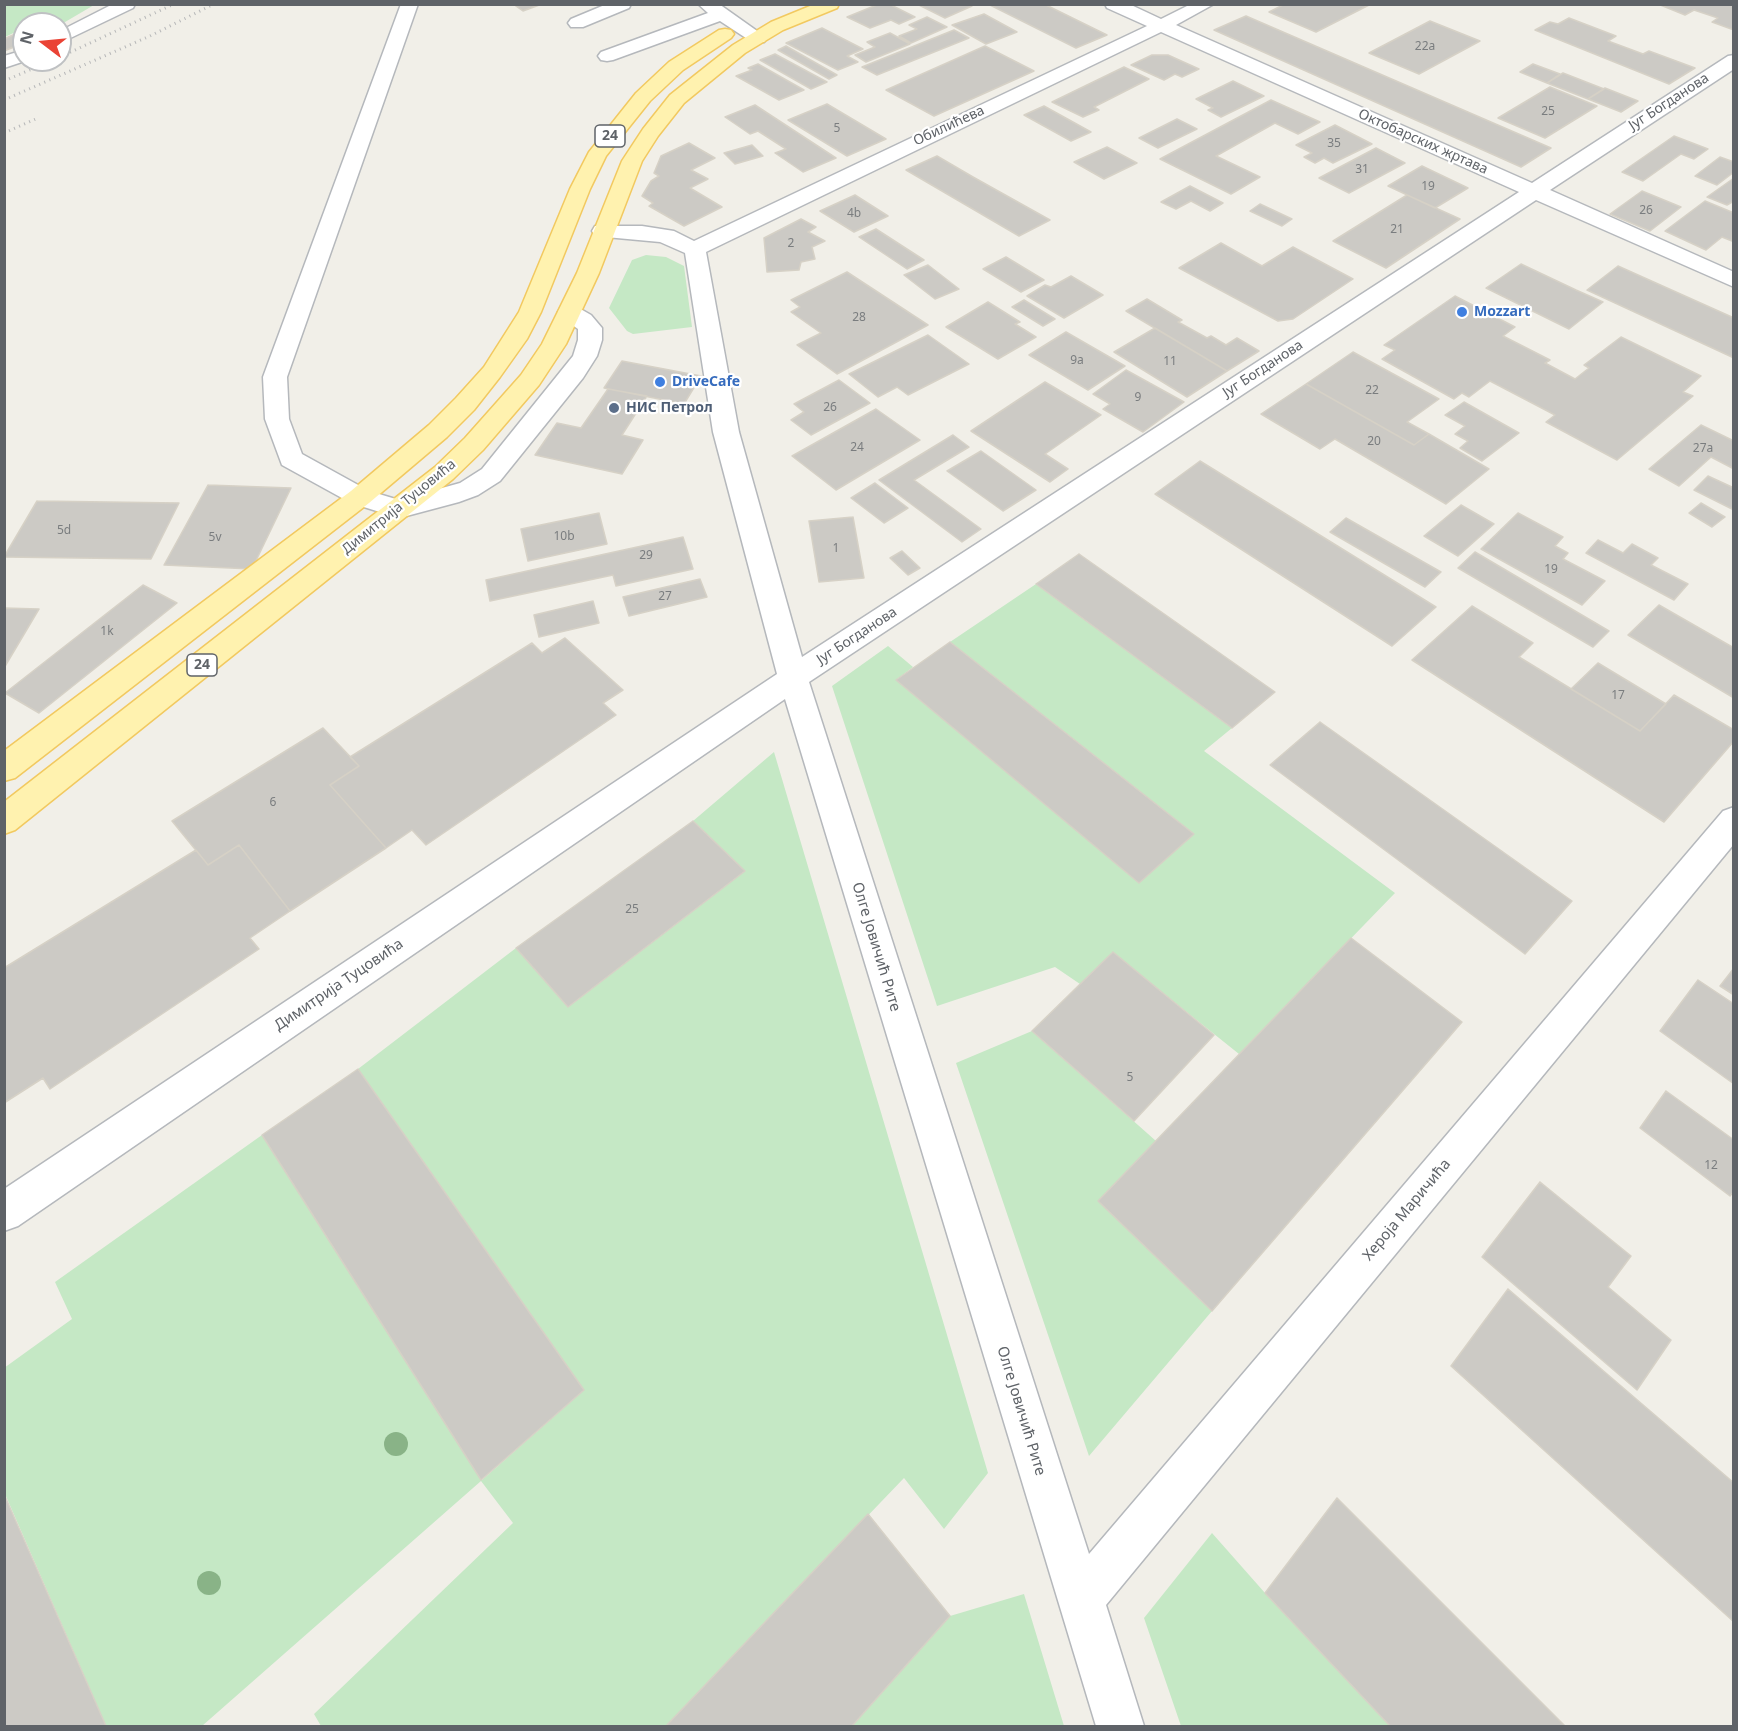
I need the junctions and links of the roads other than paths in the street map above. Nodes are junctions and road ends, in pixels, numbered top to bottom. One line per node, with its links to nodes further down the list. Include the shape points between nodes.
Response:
1 (127, 4): 13 (street)
2 (410, 4): 22 (street, via 274,377 277,419 291,459)
3 (623, 4): 10 (street)
4 (706, 4): 9 (street)
5 (789, 4): 11 (main road, 24)
6 (831, 4): 14 (main road, Димитрија Туцовића / 24)
7 (1113, 4): 12 (street, Октобарских жртава)
8 (1206, 4): 12 (street, Обилићева)
9 (722, 14): 11 (street); 15 (street)
10 (577, 23)
11 (741, 26): 14 (street); 22 (main road, 24, via 676,66 616,127 580,189 530,312 515,339 492,372 438,431)
12 (1160, 26): 17 (street, Октобарских жртава); 19 (street, Обилићева)
13 (72, 32)
14 (758, 38): 18 (main road, Димитрија Туцовића / 24, via 704,75 670,107 632,161)
15 (607, 56)
16 (1734, 60): 17 (street, Југ Богданова)
17 (1534, 191): 20 (street, Октобарских жртава); 24 (street, Југ Богданова)
18 (603, 231): 19 (street, via 652,233); 21 (main road, Димитрија Туцовића / 24)
19 (694, 249): 24 (street, Олге Јовичић Рите, via 726,432)
20 (1734, 280)
21 (569, 312): 23 (main road, Димитрија Туцовића / 24, via 530,380 489,428 444,473); 23 (street, via 590,328 585,356 490,475 469,489)
22 (360, 497): 23 (street); 25 (main road, 24)
23 (399, 509): 27 (main road, Димитрија Туцовића / 24)
24 (793, 678): 28 (street, Димитрија Туцовића); 29 (street, Олге Јовичић Рите)
25 (4, 769)
26 (1734, 820): 29 (street, Хероја Маричића)
27 (4, 821)
28 (4, 1212)
29 (1080, 1600): 30 (street, Олге Јовичић Рите)
30 (1120, 1726)

